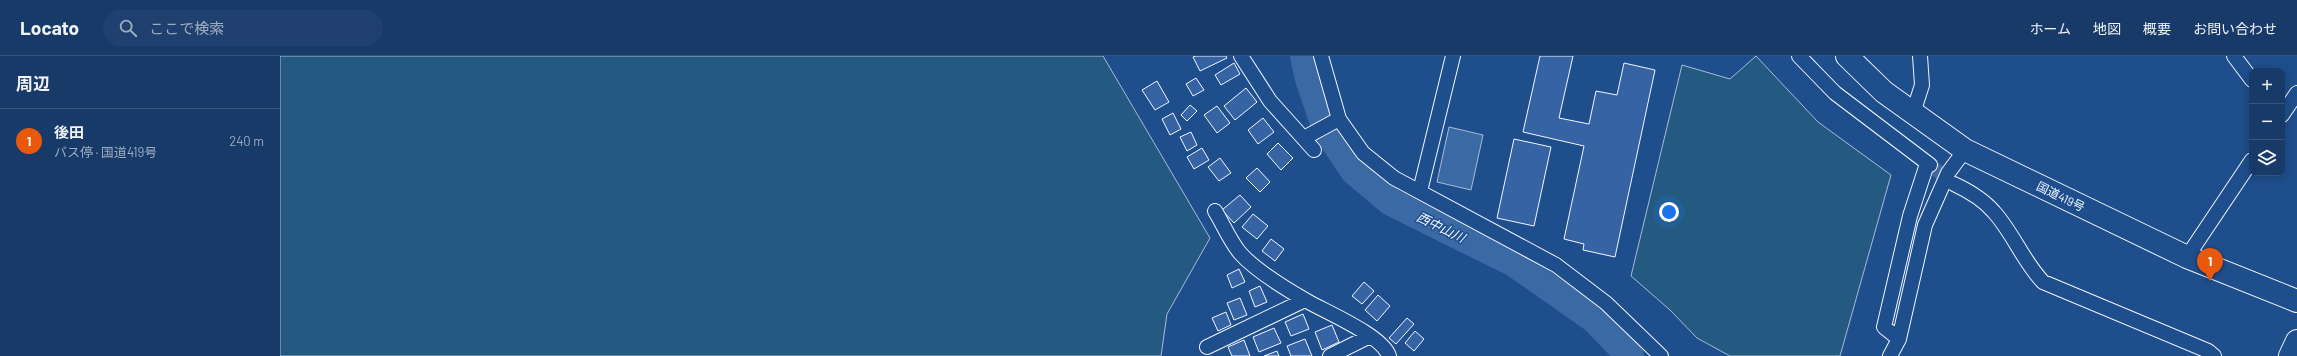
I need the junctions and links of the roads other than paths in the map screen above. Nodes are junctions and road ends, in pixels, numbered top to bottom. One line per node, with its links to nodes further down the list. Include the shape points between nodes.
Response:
1 (1241, 56): 13 (street, via 1270,101)
2 (1321, 56): 12 (street)
3 (1453, 56): 18 (street)
4 (1799, 56): 24 (street, via 1835,93 1928,164 1910,216 1884,327)
5 (1847, 56): 11 (main road, 国道419号, via 1884,92)
6 (1920, 56): 11 (street, via 1922,85)
7 (2234, 56): 8 (street)
8 (2249, 76)
9 (2297, 93): 10 (street)
10 (2285, 107)
11 (1913, 113): 15 (main road, 国道419号)
12 (1336, 121): 13 (street); 18 (street, via 1363,153 1394,178)
13 (1307, 136): 14 (street)
14 (1314, 150)
15 (1965, 150): 20 (main road, 国道419号); 24 (street, via 1948,173 1926,225)
16 (2249, 164): 20 (street)
17 (1954, 184): 31 (street, via 1977,195 1995,212 2043,282)
18 (1420, 191): 29 (street, via 1556,265 1606,303)
19 (1215, 211): 21 (street, via 1240,253)
20 (2187, 257): 22 (main road, 国道419号)
21 (1305, 300): 23 (street); 26 (street)
22 (2297, 301)
23 (1370, 336): 27 (street); 28 (street, via 1387,350)
24 (1899, 339): 30 (street)
25 (2297, 341): 32 (main road)
26 (1208, 347)
27 (1330, 356)
28 (1389, 356)
29 (1661, 356)
30 (1890, 356)
31 (2214, 356)
32 (2290, 356)

